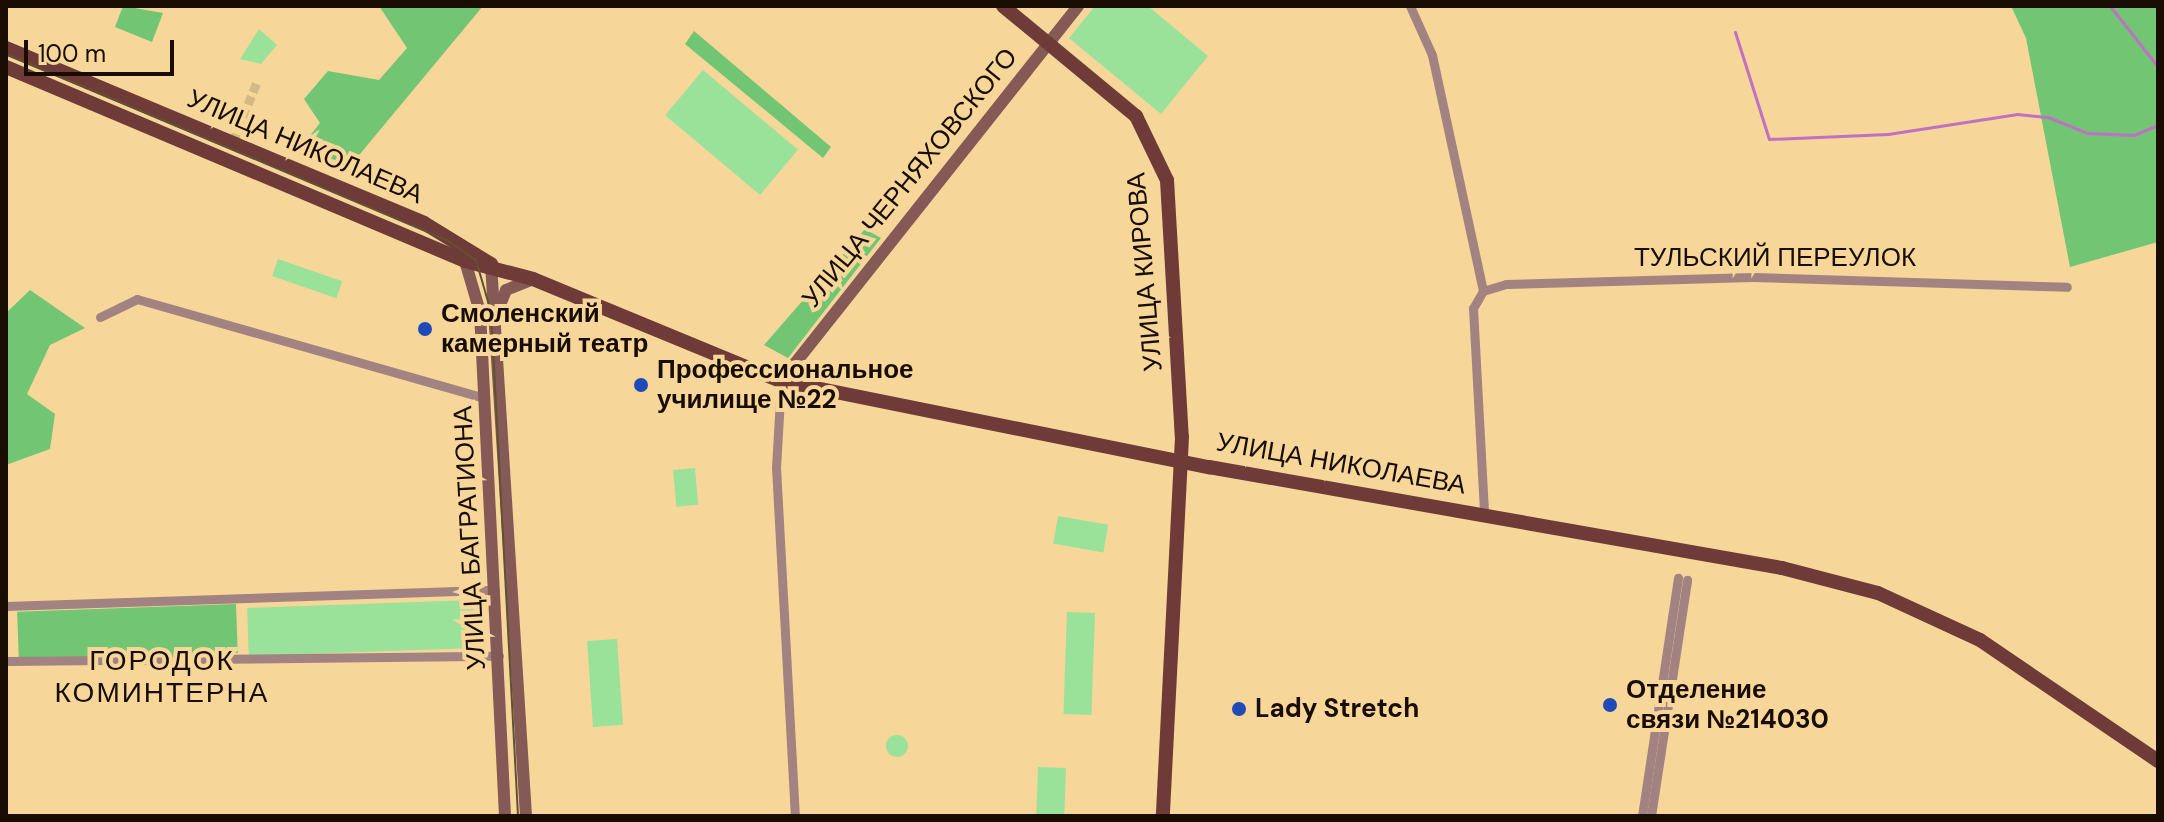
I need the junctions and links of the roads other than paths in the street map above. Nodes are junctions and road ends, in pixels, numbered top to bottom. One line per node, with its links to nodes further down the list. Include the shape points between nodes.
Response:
1 (1003, 6): 4 (main road, УЛИЦА КИРОВА)
2 (1078, 6): 4 (main road, УЛИЦА ЧЕРНЯХОВСКОГО)
3 (1410, 6): 14 (street, via 1432,55)
4 (1048, 42): 17 (main road, УЛИЦА ЧЕРНЯХОВСКОГО); 19 (main road, УЛИЦА КИРОВА, via 1136,116 1157,146 1167,180)
5 (6, 48): 7 (main road, УЛИЦА НИКОЛАЕВА)
6 (6, 67): 8 (main road, УЛИЦА НИКОЛАЕВА)
7 (233, 142): 8 (street); 10 (main road, УЛИЦА НИКОЛАЕВА, via 452,236)
8 (209, 153): 9 (main road, УЛИЦА НИКОЛАЕВА)
9 (465, 261): 10 (main road, УЛИЦА НИКОЛАЕВА); 12 (main road, УЛИЦА БАГРАТИОНА)
10 (493, 270): 11 (main road, УЛИЦА НИКОЛАЕВА); 12 (main road); 15 (main road, УЛИЦА БАГРАТИОНА)
11 (533, 279): 15 (main road, via 506,290); 17 (main road, УЛИЦА НИКОЛАЕВА)
12 (476, 283): 18 (main road, УЛИЦА БАГРАТИОНА)
13 (2067, 287): 14 (street, ТУЛЬСКИЙ ПЕРЕУЛОК, via 1753,277 1506,284)
14 (1483, 291): 20 (street, via 1473,308)
15 (498, 312): 27 (main road, УЛИЦА БАГРАТИОНА)
16 (100, 317): 18 (street, via 137,299)
17 (781, 381): 19 (main road, УЛИЦА НИКОЛАЕВА); 28 (street, via 776,467)
18 (485, 398): 21 (main road, УЛИЦА БАГРАТИОНА)
19 (1182, 460): 20 (main road, УЛИЦА НИКОЛАЕВА); 29 (main road, УЛИЦА КИРОВА)
20 (1484, 513): 25 (main road, УЛИЦА НИКОЛАЕВА, via 1809,573 1878,593 1980,640)
21 (495, 590): 22 (street); 23 (main road, УЛИЦА БАГРАТИОНА)
22 (6, 606)
23 (499, 656): 24 (street); 26 (main road, УЛИЦА БАГРАТИОНА)
24 (6, 661)
25 (2158, 761)
26 (505, 816)
27 (526, 816)
28 (795, 816)
29 (1163, 816)
30 (1642, 816): 31 (street, via 1682,579)
31 (1651, 816)

